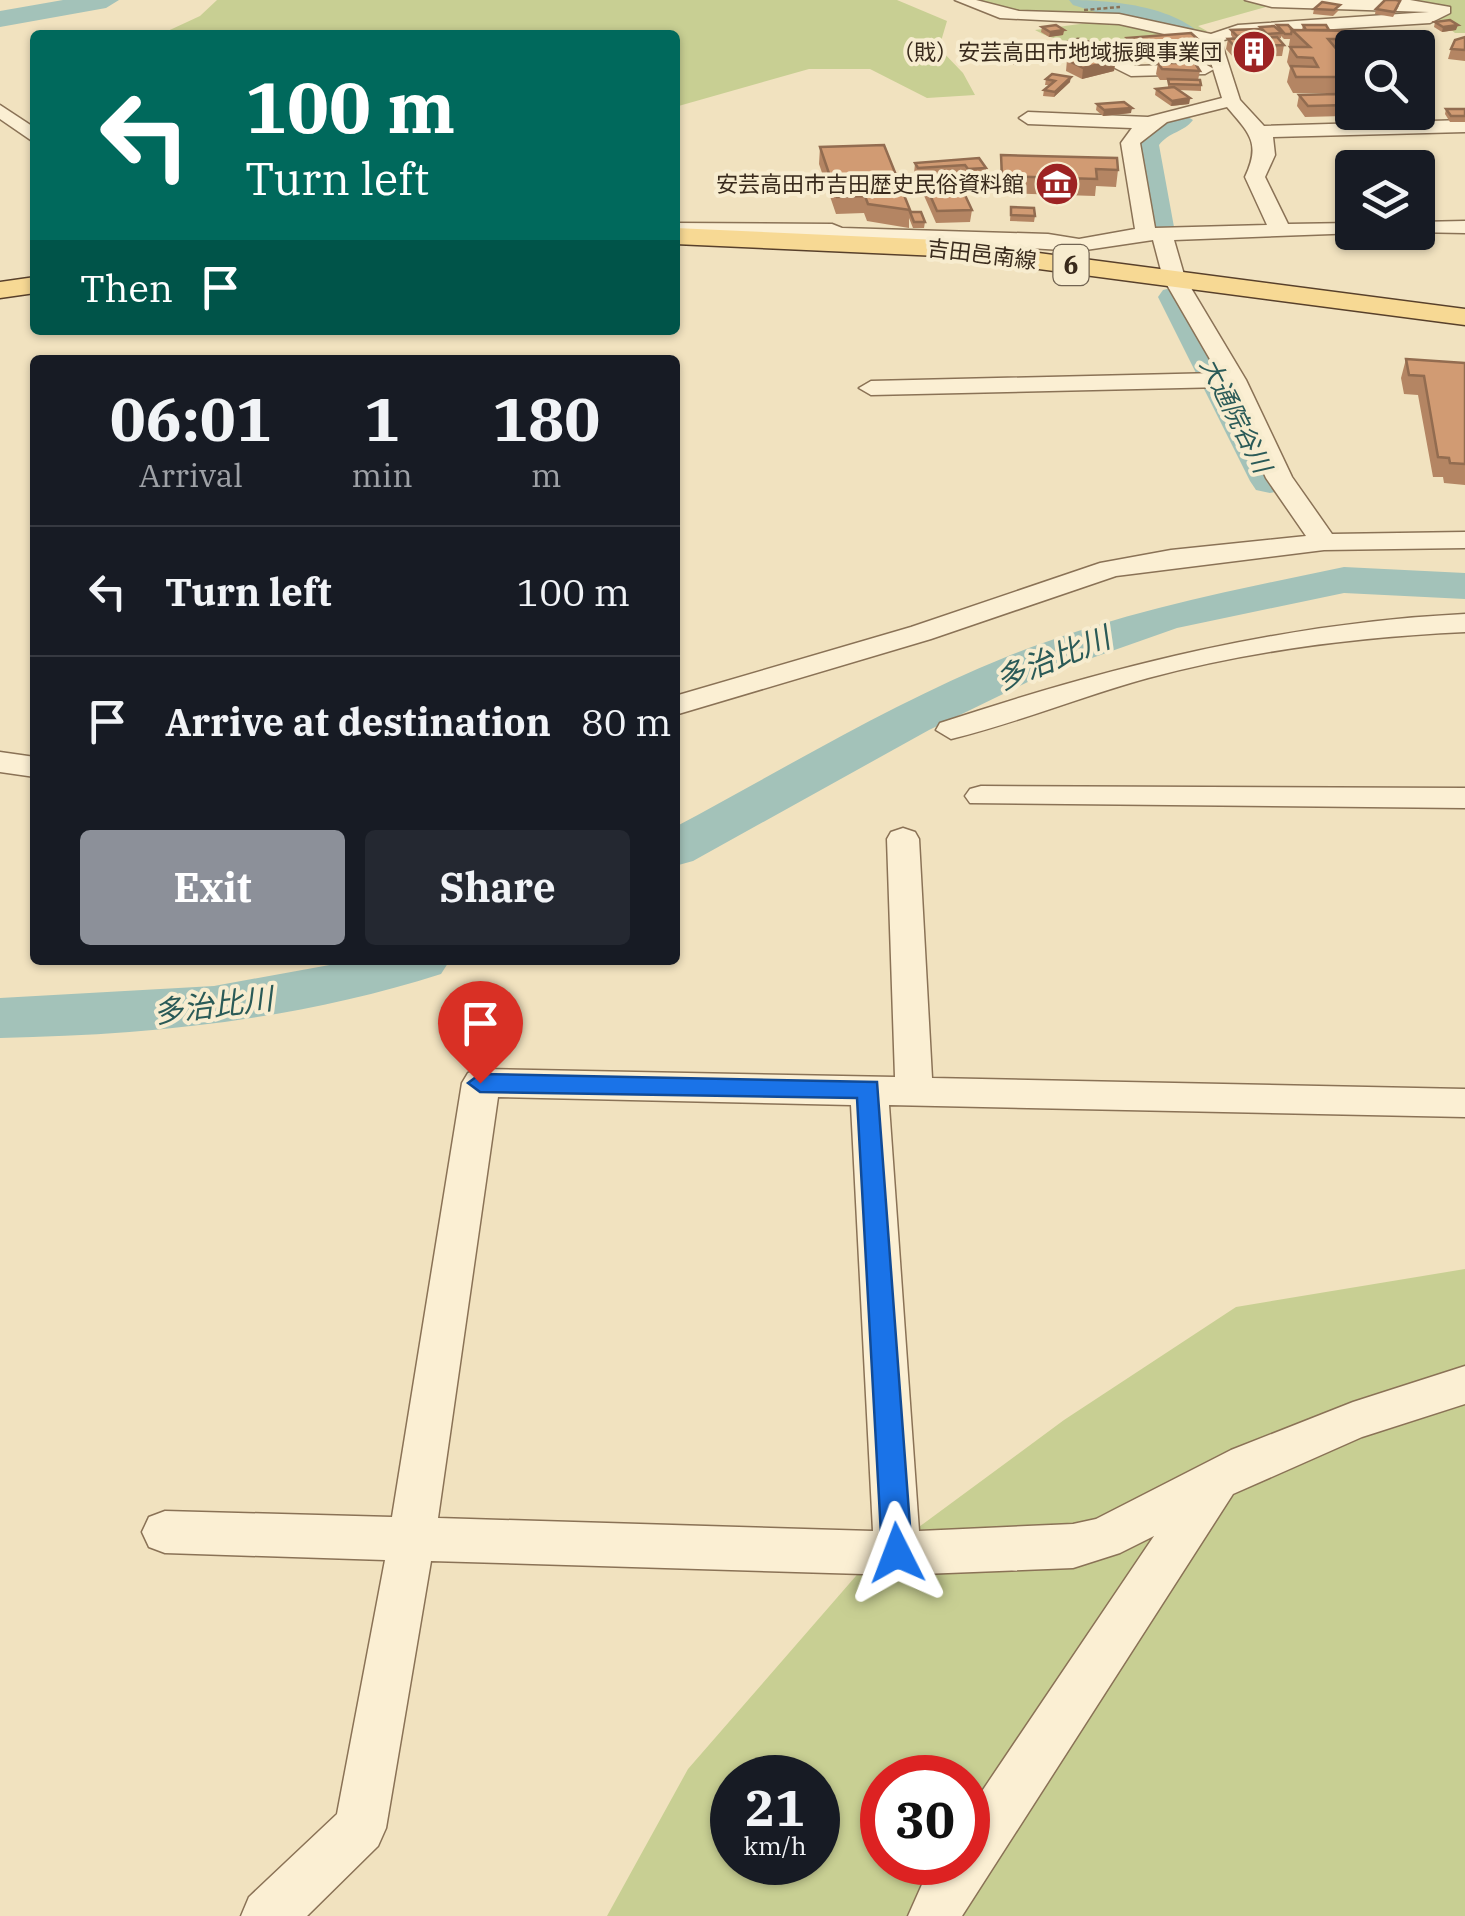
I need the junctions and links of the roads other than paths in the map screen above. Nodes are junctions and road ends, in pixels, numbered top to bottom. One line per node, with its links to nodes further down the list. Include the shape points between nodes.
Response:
1 (963, 0): 3 (street, via 1014,16 1120,19)
2 (1253, 0): 3 (street, via 1418,0 1444,10 1430,18 1252,28)
3 (1201, 38): 5 (street)
4 (1016, 59): 5 (street, via 1084,45 1130,71)
5 (1222, 69): 6 (street)
6 (1230, 101): 9 (street); 11 (street)
7 (0, 110): 12 (street)
8 (1028, 118): 9 (street)
9 (1149, 123): 18 (street, via 1130,143)
10 (1465, 126): 11 (street)
11 (1260, 132): 17 (street, via 1265,155 1255,177)
12 (30, 133)
13 (1465, 227): 14 (street)
14 (1435, 228)
15 (680, 229): 20 (street, via 1048,240)
16 (1335, 229): 17 (street)
17 (1280, 230): 18 (street)
18 (1154, 235): 20 (street); 21 (street)
19 (680, 236): 20 (main road, 吉田邑南線 / 6)
20 (1075, 255): 21 (main road, 吉田邑南線 / 6)
21 (1174, 278): 24 (main road, 吉田邑南線 / 6); 25 (street)
22 (30, 286): 23 (main road)
23 (0, 290)
24 (1465, 317)
25 (1234, 380): 26 (street); 28 (street, via 1280,478)
26 (872, 388)
27 (1465, 540): 28 (street)
28 (1324, 542): 30 (street, via 1110,569)
29 (1465, 623): 31 (street, via 1246,644)
30 (680, 705)
31 (950, 730)
32 (0, 762): 33 (street)
33 (30, 766)
34 (981, 796): 35 (street)
35 (1465, 798)
36 (904, 839): 38 (street)
37 (869, 1089): 38 (street); 43 (street, via 480,1083); 44 (street)
38 (914, 1090): 39 (street)
39 (1465, 1103)
40 (1465, 1385): 41 (street, via 1352,1422)
41 (1215, 1483): 44 (street, via 1104,1538 1073,1546); 45 (street)
42 (165, 1532): 43 (street)
43 (412, 1538): 44 (street); 47 (street, via 360,1828)
44 (897, 1553)
45 (990, 1824)
46 (948, 1885): 48 (street)
47 (268, 1916)
48 (935, 1916)

